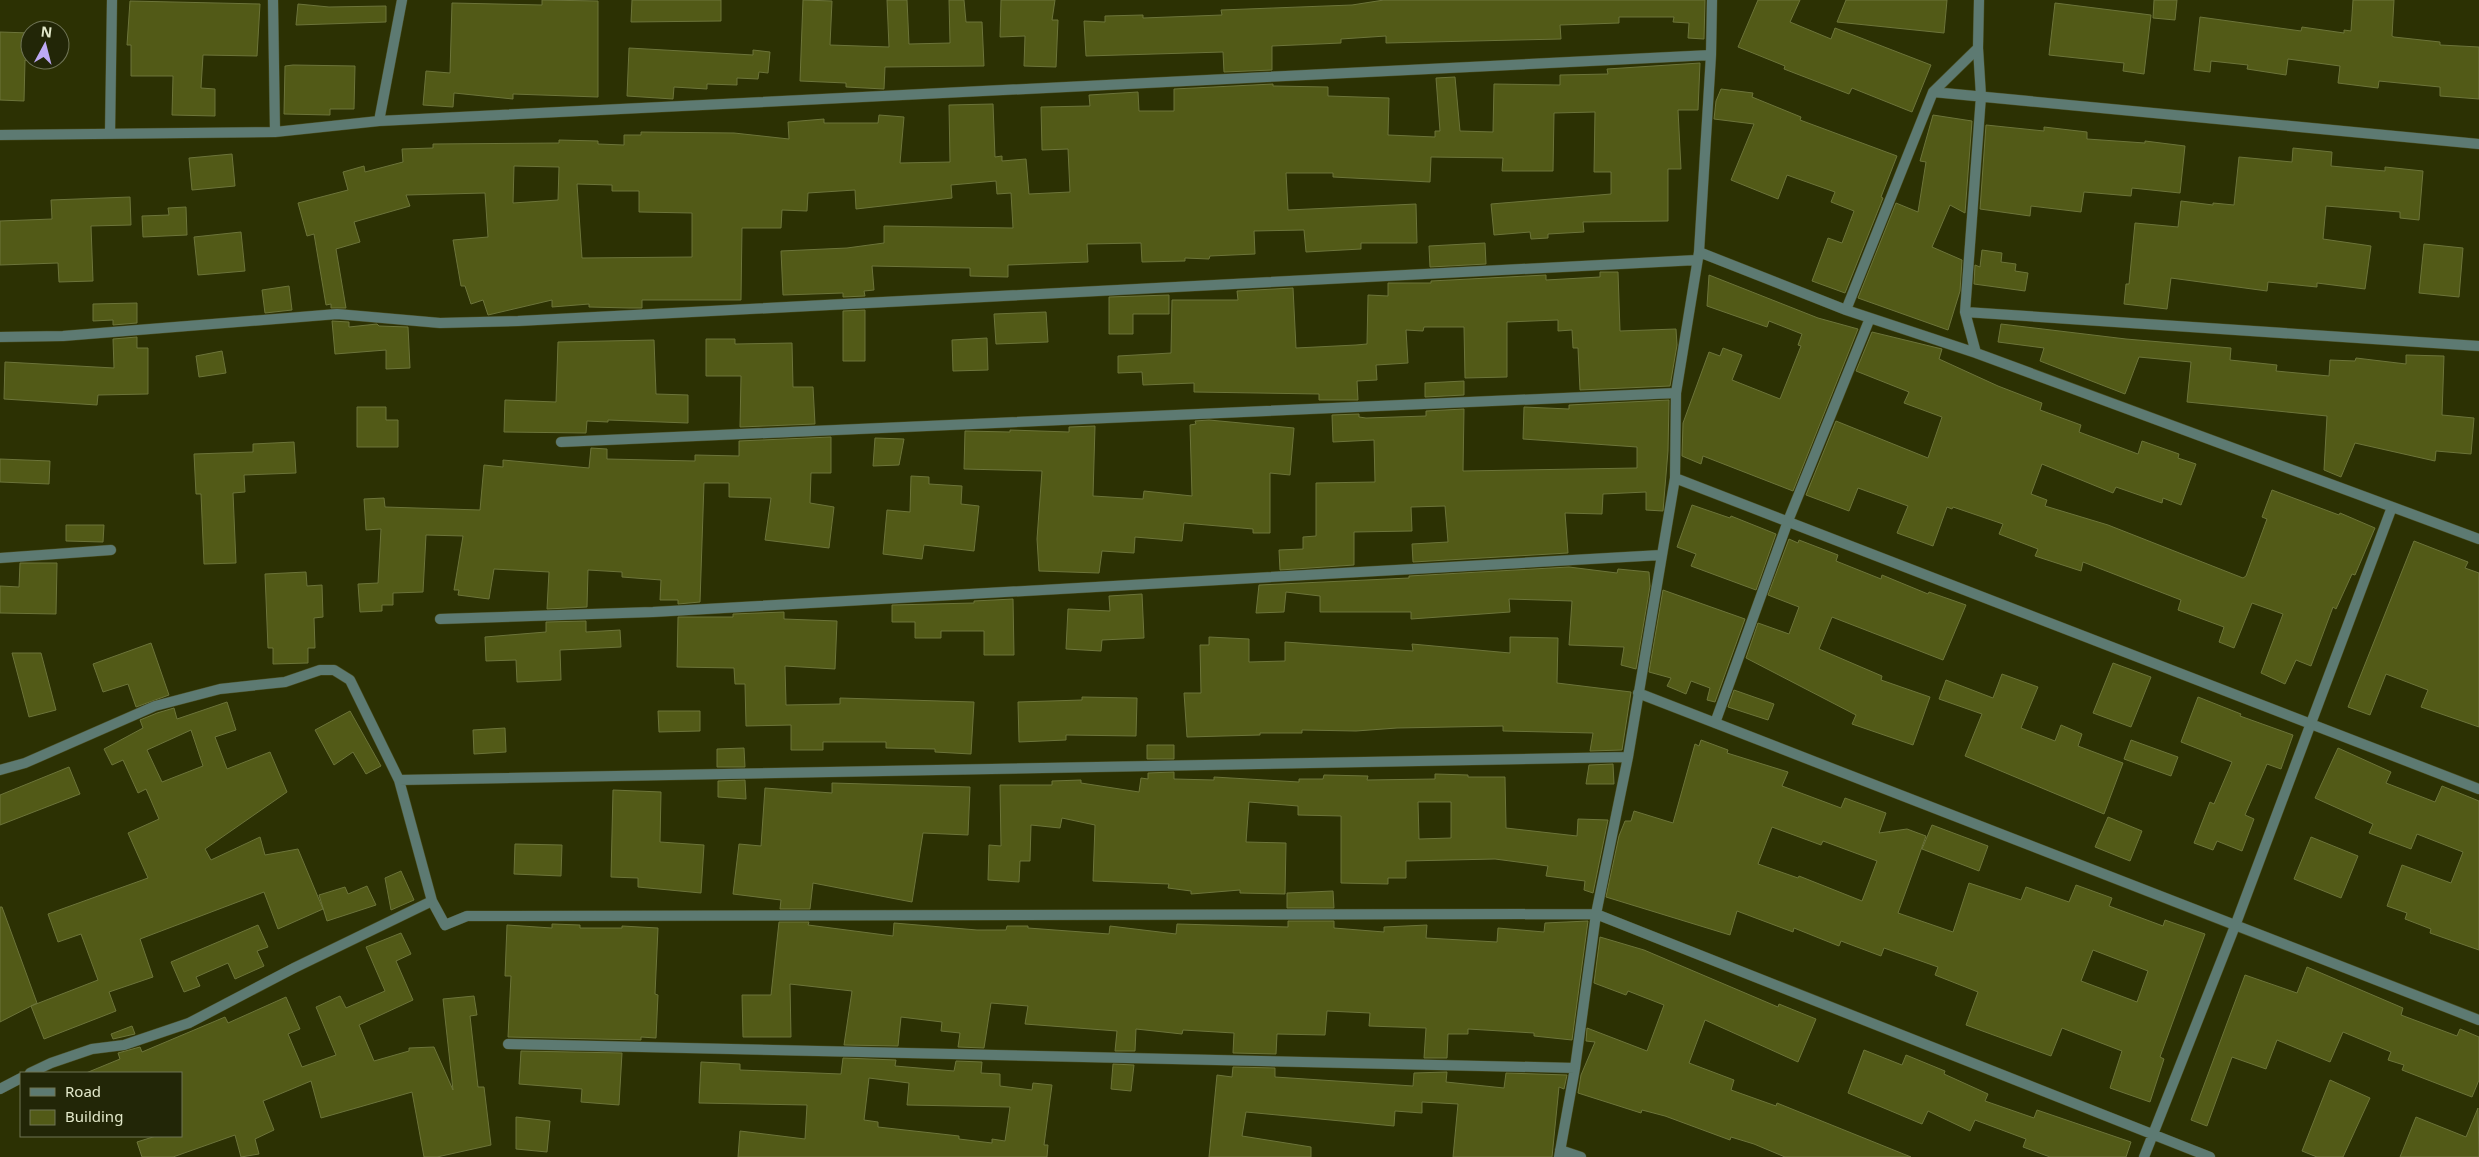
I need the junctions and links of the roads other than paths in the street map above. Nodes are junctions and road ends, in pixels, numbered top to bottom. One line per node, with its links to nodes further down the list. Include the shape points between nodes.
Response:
1 (112, 0): 12 (street)
2 (273, 0): 11 (street)
3 (402, 0): 10 (street)
4 (1712, 0): 7 (street)
5 (1979, 0): 6 (street)
6 (1978, 48): 8 (street); 9 (street)
7 (1711, 55): 10 (street); 15 (street)
8 (1933, 92): 9 (street); 16 (street)
9 (1981, 96): 14 (street); 17 (street)
10 (379, 121): 11 (street)
11 (275, 132): 12 (street)
12 (110, 134): 13 (street)
13 (0, 135)
14 (2479, 144)
15 (1698, 256): 16 (street); 19 (street, via 518,321 440,323 337,314 63,336); 22 (street)
16 (1846, 310): 18 (street)
17 (1965, 312): 20 (street); 21 (street)
18 (1870, 318): 21 (street); 26 (street)
19 (0, 337)
20 (2479, 346)
21 (1976, 353): 25 (street)
22 (1676, 393): 23 (street); 24 (street)
23 (561, 442)
24 (1675, 478): 26 (street); 29 (street)
25 (2392, 506): 27 (street); 34 (street)
26 (1788, 521): 33 (street); 34 (street)
27 (2479, 539)
28 (111, 550): 30 (street)
29 (1661, 555): 31 (street, via 663,612); 32 (street)
30 (0, 558)
31 (440, 619)
32 (1638, 692): 33 (street); 35 (street)
33 (1715, 723): 41 (street)
34 (2312, 724): 38 (street); 41 (street)
35 (1628, 757): 37 (street); 40 (street)
36 (0, 770): 37 (street, via 25,763 155,706 220,689 285,682 320,670 334,670 350,680)
37 (399, 780): 39 (street)
38 (2479, 789)
39 (432, 901): 40 (street, via 445,925 467,916); 45 (street, via 189,1023 124,1045 92,1049 50,1062)
40 (1596, 914): 44 (street); 48 (street)
41 (2235, 926): 42 (street); 48 (street)
42 (2479, 1020)
43 (508, 1044): 44 (street)
44 (1575, 1068): 49 (street)
45 (32, 1072)
46 (20, 1079): 47 (street)
47 (0, 1089)
48 (2152, 1135): 51 (street); 52 (street)
49 (1560, 1153): 50 (street)
50 (1581, 1157)
51 (2144, 1157)
52 (2210, 1157)

